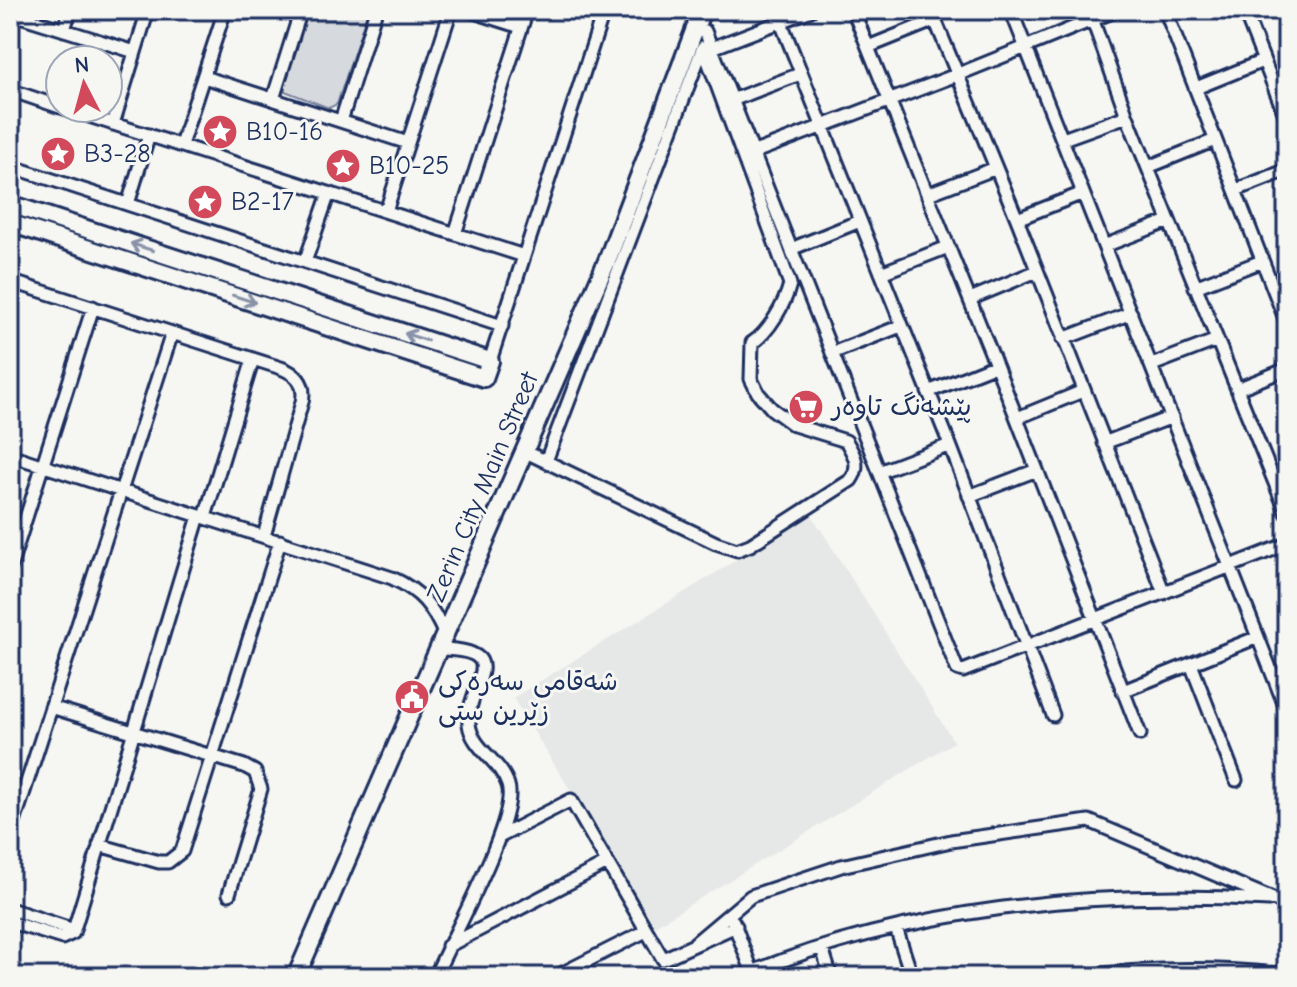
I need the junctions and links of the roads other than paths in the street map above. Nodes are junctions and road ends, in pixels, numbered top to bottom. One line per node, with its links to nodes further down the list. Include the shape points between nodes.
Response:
1 (70, 10): 23 (street)
2 (148, 10): 28 (street)
3 (225, 10): 32 (street)
4 (301, 10): 36 (street)
5 (376, 10): 42 (street)
6 (451, 10): 48 (street)
7 (467, 10): 22 (street)
8 (527, 10): 22 (street)
9 (702, 10): 101 (street, Zerin City Main Street, via 625,217)
10 (776, 10): 21 (street)
11 (811, 10): 21 (street)
12 (853, 10): 25 (street)
13 (1011, 10): 26 (street)
14 (1117, 10): 20 (street)
15 (1165, 10): 34 (street)
16 (1244, 10): 29 (street)
17 (601, 11): 70 (street)
18 (10, 13): 23 (street)
19 (933, 15): 25 (street); 31 (street)
20 (1092, 15): 26 (street); 41 (street)
21 (780, 22): 27 (street); 30 (street)
22 (521, 27): 66 (street)
23 (64, 30): 28 (street)
24 (705, 31): 27 (street)
25 (868, 47): 38 (street)
26 (1027, 47): 31 (street); 46 (street)
27 (712, 48): 37 (street)
28 (135, 52): 33 (street)
29 (1263, 61): 34 (street); 40 (street)
30 (800, 74): 37 (street); 44 (street)
31 (959, 74): 38 (street); 53 (street)
32 (204, 77): 36 (street); 49 (street)
33 (124, 88)
34 (1196, 88): 47 (street)
35 (10, 90): 39 (street)
36 (273, 99): 42 (street)
37 (732, 100): 50 (street)
38 (888, 100): 44 (street); 58 (street)
39 (44, 101)
40 (1286, 115)
41 (1127, 116): 46 (street); 52 (street)
42 (341, 121): 48 (street)
43 (113, 124): 45 (street)
44 (820, 125): 50 (street); 63 (street)
45 (149, 135): 49 (street); 60 (street)
46 (1063, 139): 57 (street)
47 (1215, 140): 52 (street); 55 (street)
48 (408, 143): 61 (street)
49 (181, 145): 56 (street)
50 (752, 153): 69 (street)
51 (10, 166): 60 (street)
52 (1148, 167): 64 (street)
53 (996, 168): 58 (street); 62 (street)
54 (1287, 170): 55 (street)
55 (1236, 190): 72 (street)
56 (329, 193): 61 (street); 73 (street)
57 (1083, 193): 62 (street); 67 (street)
58 (928, 194): 68 (street)
59 (10, 204): 71 (street, one-way to 59)
60 (128, 204): 73 (street)
61 (386, 211): 66 (street)
62 (1017, 219): 74 (street)
63 (860, 221): 69 (street); 75 (street)
64 (1169, 221): 67 (street); 78 (street)
65 (10, 223): 76 (street)
66 (455, 234): 70 (street)
67 (1104, 246): 81 (street)
68 (948, 247): 75 (street); 79 (street)
69 (791, 249): 88 (street)
70 (524, 256): 83 (street)
71 (184, 261): 76 (street); 90 (street, one-way to 71)
72 (1262, 261): 78 (street); 82 (street)
73 (305, 262): 83 (street)
74 (1037, 271): 79 (street); 86 (street)
75 (881, 273): 84 (street)
76 (179, 278): 90 (street, one-way to 90, via 484,378)
77 (10, 281): 80 (street)
78 (1195, 287): 87 (street)
79 (970, 299): 91 (street)
80 (93, 307): 85 (street); 104 (street)
81 (1131, 313): 86 (street); 92 (street)
82 (1286, 316)
83 (502, 326): 90 (street)
84 (901, 326): 88 (street); 96 (street)
85 (172, 333): 89 (street); 107 (street)
86 (1063, 339): 95 (street)
87 (1217, 340): 92 (street); 94 (street)
88 (832, 353): 106 (street)
89 (253, 359): 110 (street); 111 (street, via 296,376 304,395)
90 (490, 361)
91 (996, 365): 96 (street); 98 (street)
92 (1152, 365): 97 (street)
93 (1287, 369): 94 (street)
94 (1237, 389): 109 (street)
95 (1083, 391): 98 (street); 99 (street)
96 (928, 392): 100 (street)
97 (1172, 417): 99 (street); 114 (street)
98 (1017, 418): 105 (street)
99 (1104, 443): 116 (street)
100 (950, 445): 106 (street); 108 (street)
101 (526, 447): 103 (street); 119 (street, Zerin City Main Street)
102 (10, 455): 104 (street)
103 (547, 457): 103 (street, via 737,550 855,475 856,461 846,441 783,418 751,379 752,343 763,336 790,284 703,47)
104 (43, 466): 107 (street); 115 (street)
105 (1037, 470): 108 (street); 117 (street)
106 (879, 472): 120 (street, via 957,669)
107 (123, 491): 110 (street); 123 (street)
108 (969, 496): 120 (street)
109 (1287, 513)
110 (202, 516): 111 (street); 126 (street)
111 (264, 536): 112 (street)
112 (280, 541): 119 (street, via 407,585 433,608); 128 (street)
113 (1287, 544): 114 (street)
114 (1231, 566): 116 (street); 118 (street)
115 (10, 568)
116 (1164, 593): 117 (street)
117 (1096, 620): 120 (street); 122 (street)
118 (1258, 637): 121 (street); 124 (street)
119 (442, 643): 131 (street, via 464,649 482,665 469,723 476,742 509,785); 148 (street, Zerin City Main Street)
120 (1029, 647): 125 (street)
121 (1191, 664): 122 (street); 129 (street)
122 (1123, 691): 127 (street)
123 (51, 707): 126 (street); 130 (street)
124 (1287, 711)
125 (1053, 715)
126 (133, 732): 128 (street); 132 (street)
127 (1140, 734)
128 (211, 756): 132 (street, via 176,858 159,862); 134 (street, via 250,768 261,783)
129 (1236, 780)
130 (10, 835)
131 (501, 836): 133 (street, via 571,800); 144 (street)
132 (99, 845): 141 (street)
133 (607, 863): 142 (street); 144 (street)
134 (229, 894)
135 (1282, 903): 137 (street, via 1089,821 872,858 761,891); 140 (street, via 1197,895 1121,896)
136 (10, 909): 141 (street)
137 (730, 912): 139 (street); 143 (street)
138 (10, 922): 141 (street, via 62,938)
139 (736, 926): 143 (street); 146 (street)
140 (896, 928): 145 (street); 153 (street)
141 (74, 930)
142 (646, 931): 143 (street, via 663,959); 150 (street)
143 (695, 943)
144 (448, 946): 149 (street)
145 (822, 948): 146 (street); 152 (street)
146 (754, 974): 151 (street)
147 (1287, 975): 154 (street, via 1182,971)
148 (296, 977)
149 (435, 977)
150 (555, 977)
151 (740, 977)
152 (831, 977)
153 (912, 977)
154 (1074, 977)

